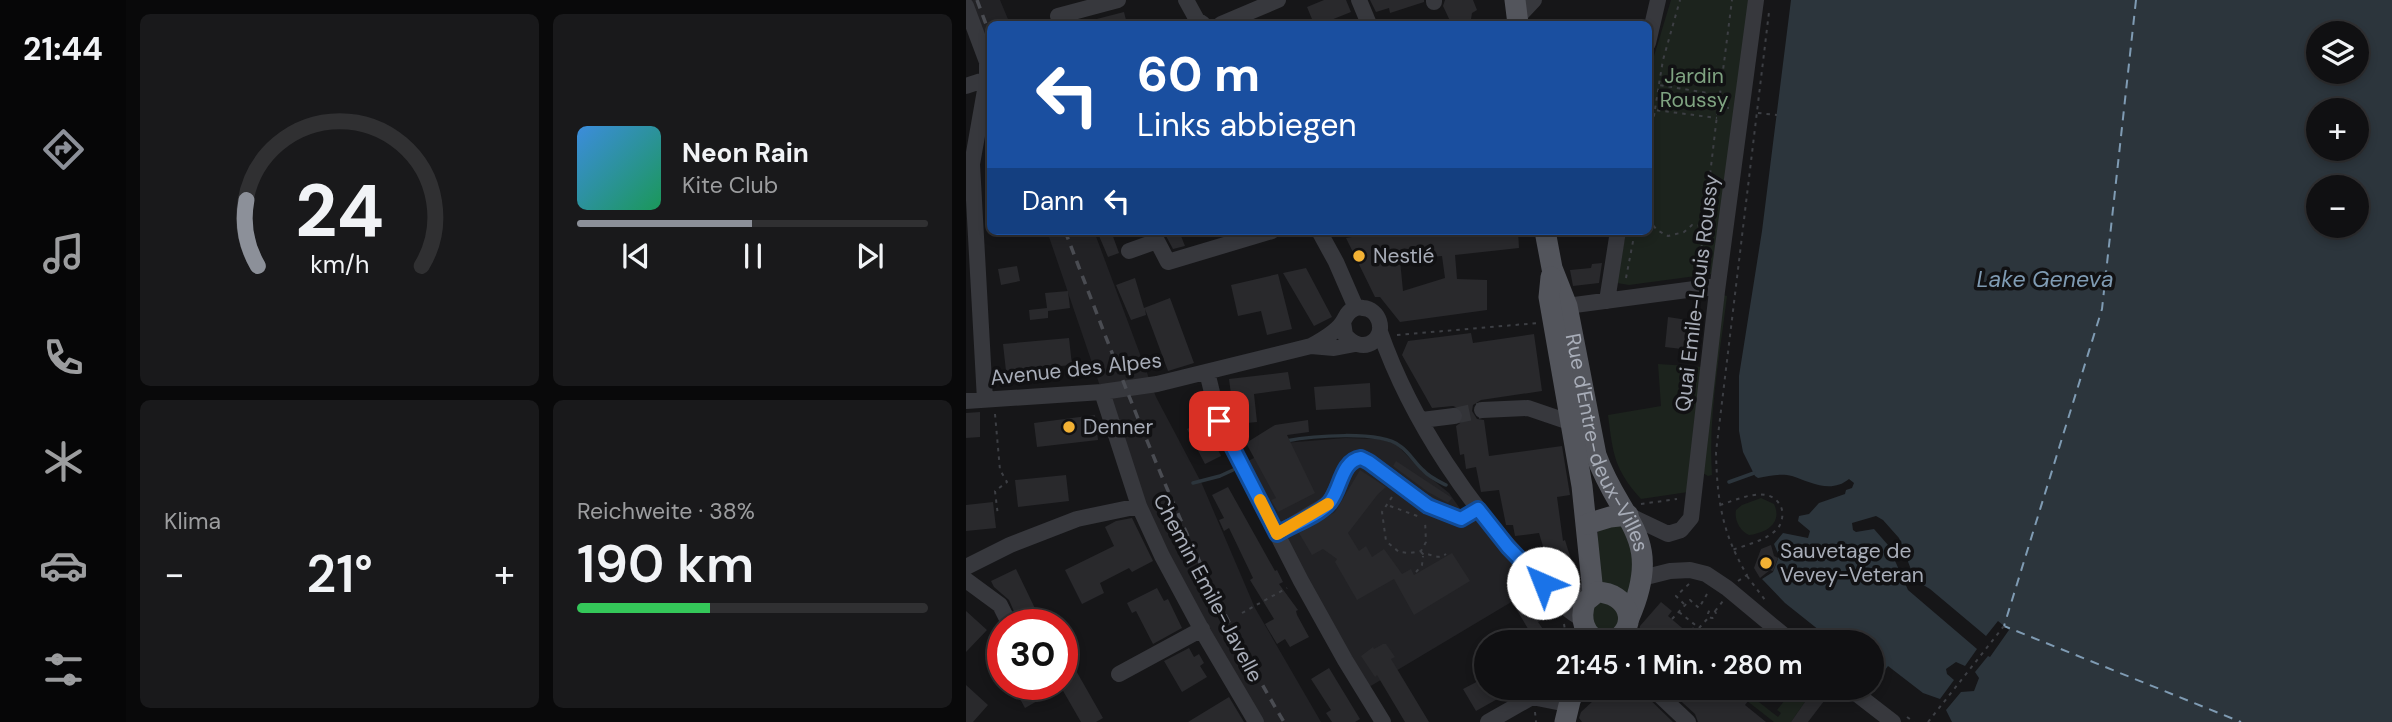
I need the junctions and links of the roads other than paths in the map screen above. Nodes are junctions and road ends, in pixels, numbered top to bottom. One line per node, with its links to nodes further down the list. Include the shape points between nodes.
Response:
1 (1118, 0): 10 (street)
2 (1186, 0): 11 (street)
3 (1278, 0): 12 (street)
4 (1359, 0): 13 (street)
5 (1534, 0): 9 (street)
6 (1658, 0): 14 (street)
7 (1756, 0): 24 (street, Quai Emile-Louis Roussy, via 1749,111)
8 (966, 5): 15 (street, via 986,62)
9 (1517, 14)
10 (1058, 16)
11 (1198, 21)
12 (1228, 21)
13 (1368, 21)
14 (1652, 26)
15 (987, 79): 16 (street); 17 (street)
16 (966, 86)
17 (970, 142): 29 (street)
18 (1259, 235): 22 (street, via 1168,262 1157,241)
19 (1321, 235): 27 (street)
20 (1546, 235): 23 (main road, Rue d'Entre-deux-Villes)
21 (1618, 235): 25 (street)
22 (1129, 251)
23 (1552, 268): 26 (main road, Rue d'Entre-deux-Villes); 41 (main road, Rue d'Entre-deux-Villes, via 1549,296)
24 (1717, 286): 25 (street); 44 (street, Quai Emile-Louis Roussy, via 1691,518 1676,533 1662,532)
25 (1611, 300): 26 (street)
26 (1567, 306): 44 (main road, Rue d'Entre-deux-Villes, via 1596,455)
27 (1356, 308): 28 (street); 30 (street, via 1377,315)
28 (1343, 322): 31 (street, via 1345,335); 32 (street, Avenue des Alpes)
29 (973, 323): 37 (street)
30 (1380, 332): 31 (street, via 1371,343); 34 (street)
31 (1359, 345): 32 (street, Avenue des Alpes); 34 (street)
32 (1311, 346): 33 (street, Avenue des Alpes)
33 (1207, 372): 35 (street, Avenue des Alpes); 46 (street, via 1216,413)
34 (1398, 380): 40 (street)
35 (1102, 392): 37 (street, Avenue des Alpes); 42 (street, Chemin Emile-Javelle)
36 (966, 401): 37 (street, Avenue des Alpes)
37 (990, 405)
38 (1482, 411): 41 (street, via 1522,408)
39 (1454, 416): 40 (street)
40 (1422, 421): 43 (street)
41 (1572, 423): 45 (main road, Rue d'Entre-deux-Villes)
42 (1139, 506): 48 (street, via 1077,519); 56 (street, Chemin Emile-Javelle)
43 (1478, 509): 46 (street, via 1466,517 1453,517 1428,506 1365,459 1356,459 1329,503); 51 (street)
44 (1632, 510): 45 (main road); 49 (main road, Rue d'Entre-deux-Villes, via 1643,558)
45 (1587, 524): 47 (main road, Rue d'Entre-deux-Villes)
46 (1277, 534): 65 (street)
47 (1591, 560): 52 (street); 53 (main road, Rue d'Entre-deux-Villes)
48 (966, 567)
49 (1642, 578): 55 (main road, Rue d'Entre-deux-Villes); 59 (street, via 1690,570 1706,574)
50 (966, 580): 54 (street)
51 (1543, 583): 52 (street); 57 (street)
52 (1564, 588): 53 (street)
53 (1591, 594): 55 (main road, via 1615,596 1625,606); 58 (main road, via 1583,606)
54 (1002, 609)
55 (1630, 628)
56 (1202, 629): 60 (street); 64 (street, Chemin Emile-Javelle)
57 (1585, 630)
58 (1589, 630)
59 (1788, 630)
60 (1119, 674)
61 (1665, 700): 67 (street)
62 (1865, 700): 68 (street)
63 (1559, 709): 66 (street, via 1532,697)
64 (1256, 722)
65 (1383, 722)
66 (1488, 722)
67 (1688, 722)
68 (1893, 722)

